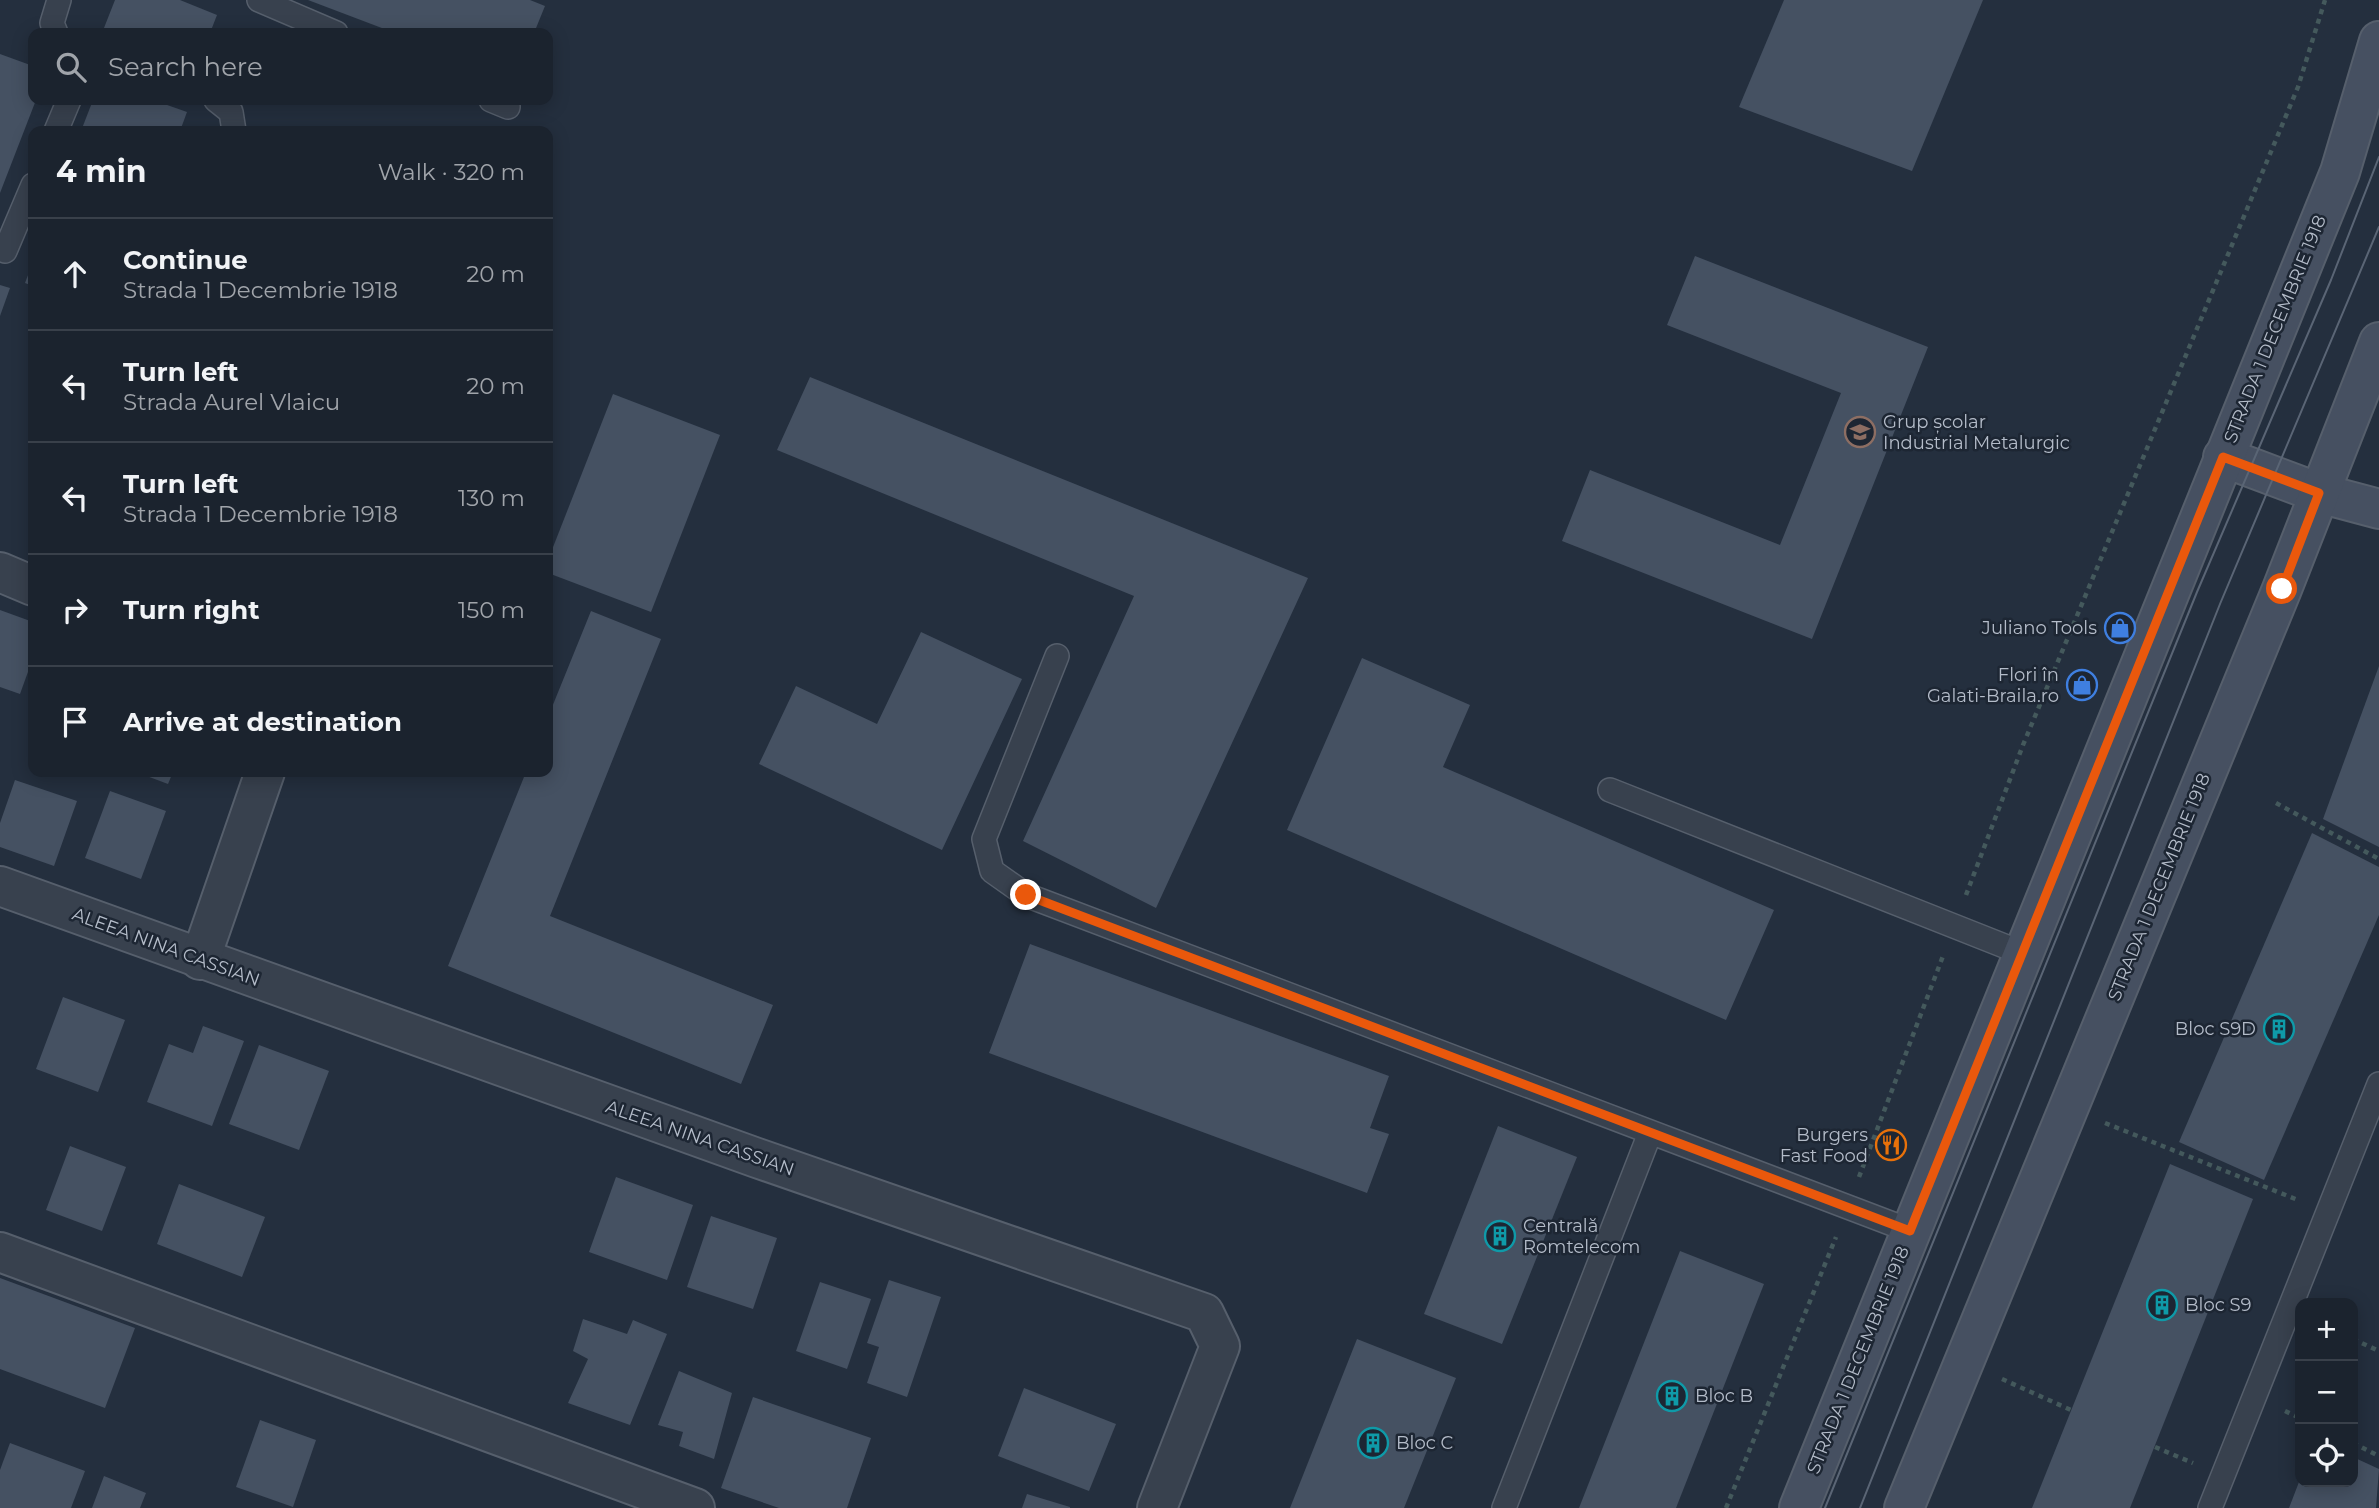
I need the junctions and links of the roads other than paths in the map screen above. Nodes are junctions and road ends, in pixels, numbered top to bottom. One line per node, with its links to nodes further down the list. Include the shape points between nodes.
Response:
1 (59, 0): 3 (lane)
2 (259, 0): 4 (lane)
3 (54, 28)
4 (324, 28)
5 (2379, 41): 13 (main road, STRADA 1 DECEMBRIE 1918, via 2340,172)
6 (67, 105): 8 (lane)
7 (223, 105): 9 (lane, via 232,112)
8 (58, 126)
9 (233, 126)
10 (28, 197): 11 (lane)
11 (5, 251)
12 (2379, 342): 14 (main road, STRADA 1 DECEMBRIE 1918)
13 (2223, 457): 14 (main road); 22 (main road, STRADA 1 DECEMBRIE 1918)
14 (2319, 493): 15 (main road); 32 (main road, STRADA 1 DECEMBRIE 1918)
15 (2379, 509)
16 (0, 572): 17 (street)
17 (28, 584)
18 (1057, 656): 25 (lane, via 984,839 992,871 1026,895)
19 (263, 777): 23 (street)
20 (1610, 790): 22 (lane)
21 (0, 886): 23 (street, ALEEA NINA CASSIAN)
22 (2022, 953): 26 (main road, STRADA 1 DECEMBRIE 1918)
23 (200, 960): 29 (street, ALEEA NINA CASSIAN, via 1204,1313 1220,1346)
24 (2379, 1084): 33 (lane)
25 (1650, 1133): 26 (lane); 30 (lane)
26 (1910, 1231): 31 (main road, STRADA 1 DECEMBRIE 1918)
27 (0, 1252): 28 (street)
28 (695, 1508)
29 (1157, 1508)
30 (1504, 1508)
31 (1799, 1508)
32 (1904, 1508)
33 (2210, 1508)

